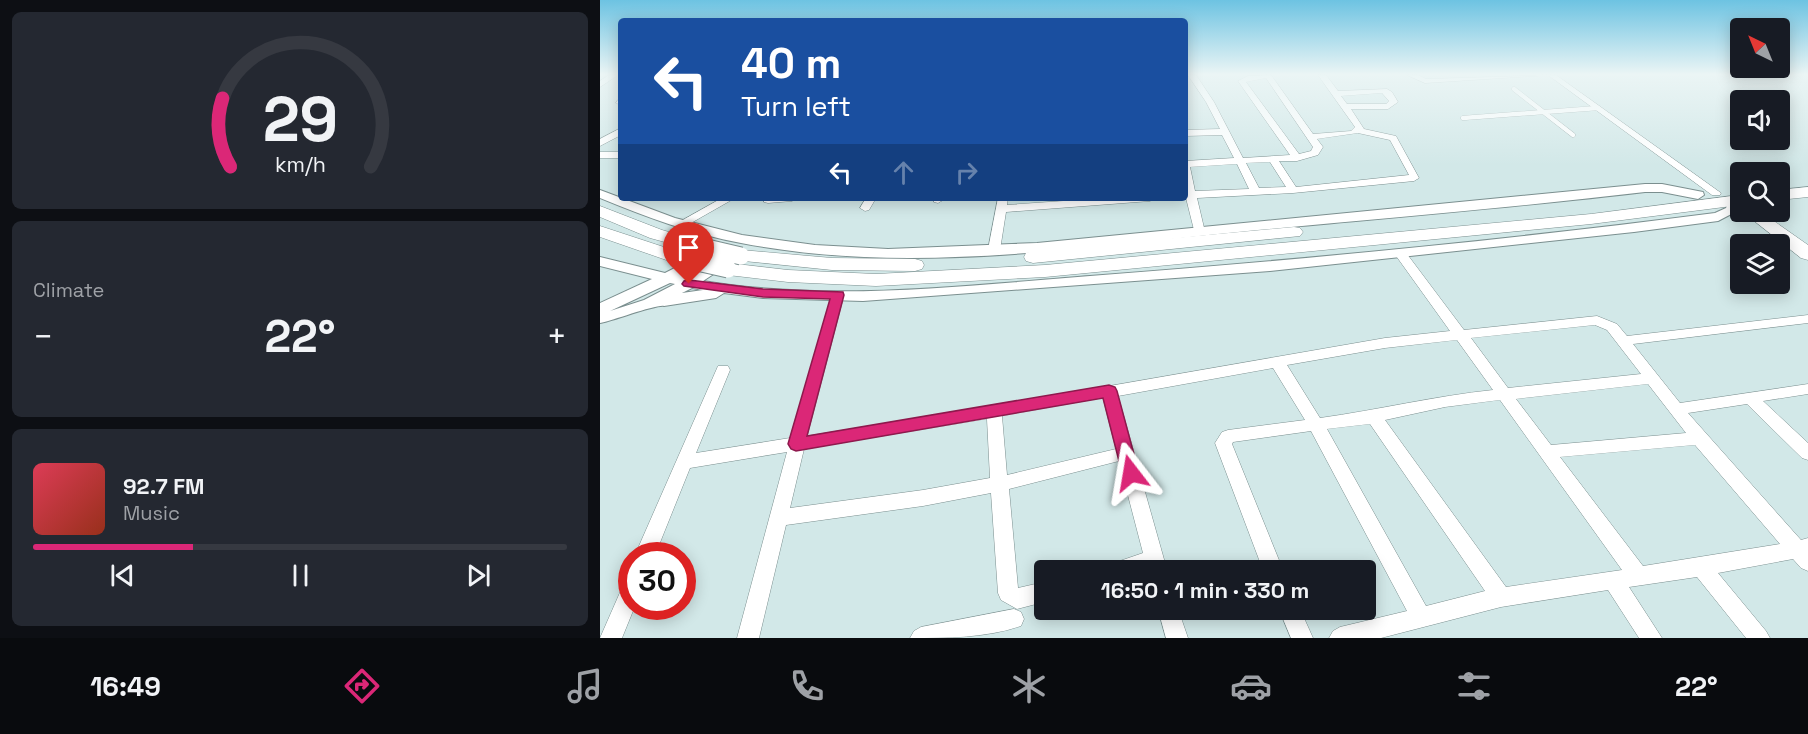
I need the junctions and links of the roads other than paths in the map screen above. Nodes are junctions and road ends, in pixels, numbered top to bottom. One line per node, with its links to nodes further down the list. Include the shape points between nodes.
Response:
1 (1210, 105): 12 (street)
2 (1259, 105): 20 (street)
3 (1288, 105): 16 (street)
4 (1390, 105): 7 (street)
5 (1535, 105): 9 (lane)
6 (1593, 105): 8 (street)
7 (1345, 107): 11 (street, via 1359,125)
8 (1598, 108): 9 (lane); 29 (street)
9 (1545, 113): 10 (lane); 15 (lane)
10 (1463, 118)
11 (1359, 131): 16 (street); 26 (street, via 1393,138 1414,178)
12 (1226, 132): 14 (street); 22 (street)
13 (618, 133): 17 (street)
14 (1188, 133)
15 (1574, 135)
16 (1311, 137): 20 (street, via 1317,151)
17 (600, 142)
18 (600, 155): 19 (street)
19 (618, 155)
20 (1297, 158): 21 (street)
21 (1273, 159): 22 (street); 26 (street)
22 (1240, 161): 23 (street); 27 (street)
23 (1188, 166)
24 (1808, 183): 25 (highway)
25 (1790, 185)
26 (1293, 190): 27 (street)
27 (1256, 192): 31 (street)
28 (1808, 192): 32 (highway)
29 (1716, 193): 33 (highway); 34 (highway)
30 (600, 194): 35 (street)
31 (1188, 194): 46 (street)
32 (1790, 194)
33 (1698, 195): 46 (street, via 1662,188 1630,189); 48 (highway, via 957,263 832,264)
34 (1730, 197)
35 (618, 201)
36 (618, 201): 44 (street)
37 (724, 201): 44 (street)
38 (1060, 201): 40 (street)
39 (1730, 202): 48 (highway, via 1045,271 876,280 788,276)
40 (1002, 203): 47 (street)
41 (600, 211): 48 (highway, bridge, via 694,245)
42 (1730, 211): 49 (street, via 1718,217)
43 (1768, 222): 50 (highway)
44 (680, 225): 48 (street)
45 (600, 231): 48 (highway, bridge, via 675,256)
46 (1199, 232): 47 (street)
47 (994, 250): 48 (street, via 918,254)
48 (739, 251): 52 (street); 53 (street)
49 (1400, 253): 55 (street, via 1052,284); 60 (street)
50 (1808, 254)
51 (600, 261): 52 (street)
52 (666, 279): 53 (street); 57 (street)
53 (689, 284): 54 (street); 56 (street)
54 (737, 290): 55 (street); 56 (street)
55 (838, 295): 74 (street)
56 (640, 305): 58 (street)
57 (600, 309)
58 (600, 318)
59 (1808, 319): 61 (street)
60 (1460, 335): 61 (street, via 1597,320 1607,323); 62 (street, via 1385,343); 67 (street)
61 (1623, 341): 64 (street)
62 (1277, 362): 66 (street); 72 (street)
63 (723, 370): 78 (street)
64 (1653, 378): 67 (street); 69 (street)
65 (1808, 390): 68 (street)
66 (1109, 391): 70 (street); 76 (street)
67 (1502, 394): 71 (street); 75 (street)
68 (1750, 398): 69 (street); 77 (street)
69 (1677, 409): 73 (street)
70 (994, 412): 74 (street); 79 (street)
71 (1374, 417): 72 (street); 89 (street)
72 (1316, 425): 84 (street, via 1233,434 1224,440); 90 (street)
73 (1699, 438): 75 (street); 82 (street)
74 (796, 444): 78 (street); 80 (street)
75 (1545, 452): 86 (street)
76 (1126, 453): 79 (street); 83 (street)
77 (1808, 453)
78 (684, 462): 81 (street)
79 (999, 484): 80 (street); 88 (street, via 1008,593 1017,599)
80 (778, 518): 96 (street)
81 (650, 542)
82 (1804, 552): 85 (street)
83 (1155, 560)
84 (1269, 560)
85 (1701, 567): 86 (street); 102 (street)
86 (1639, 577): 87 (street)
87 (1613, 581): 89 (street); 101 (street)
88 (1034, 595)
89 (1501, 597): 90 (street)
90 (1421, 617): 100 (street)
91 (1014, 619): 97 (street)
92 (618, 620): 95 (street)
93 (1171, 620): 98 (street)
94 (1294, 620): 99 (street)
95 (610, 638)
96 (748, 638)
97 (921, 638)
98 (1177, 638)
99 (1302, 638)
100 (1340, 638)
101 (1651, 638)
102 (1760, 638)

